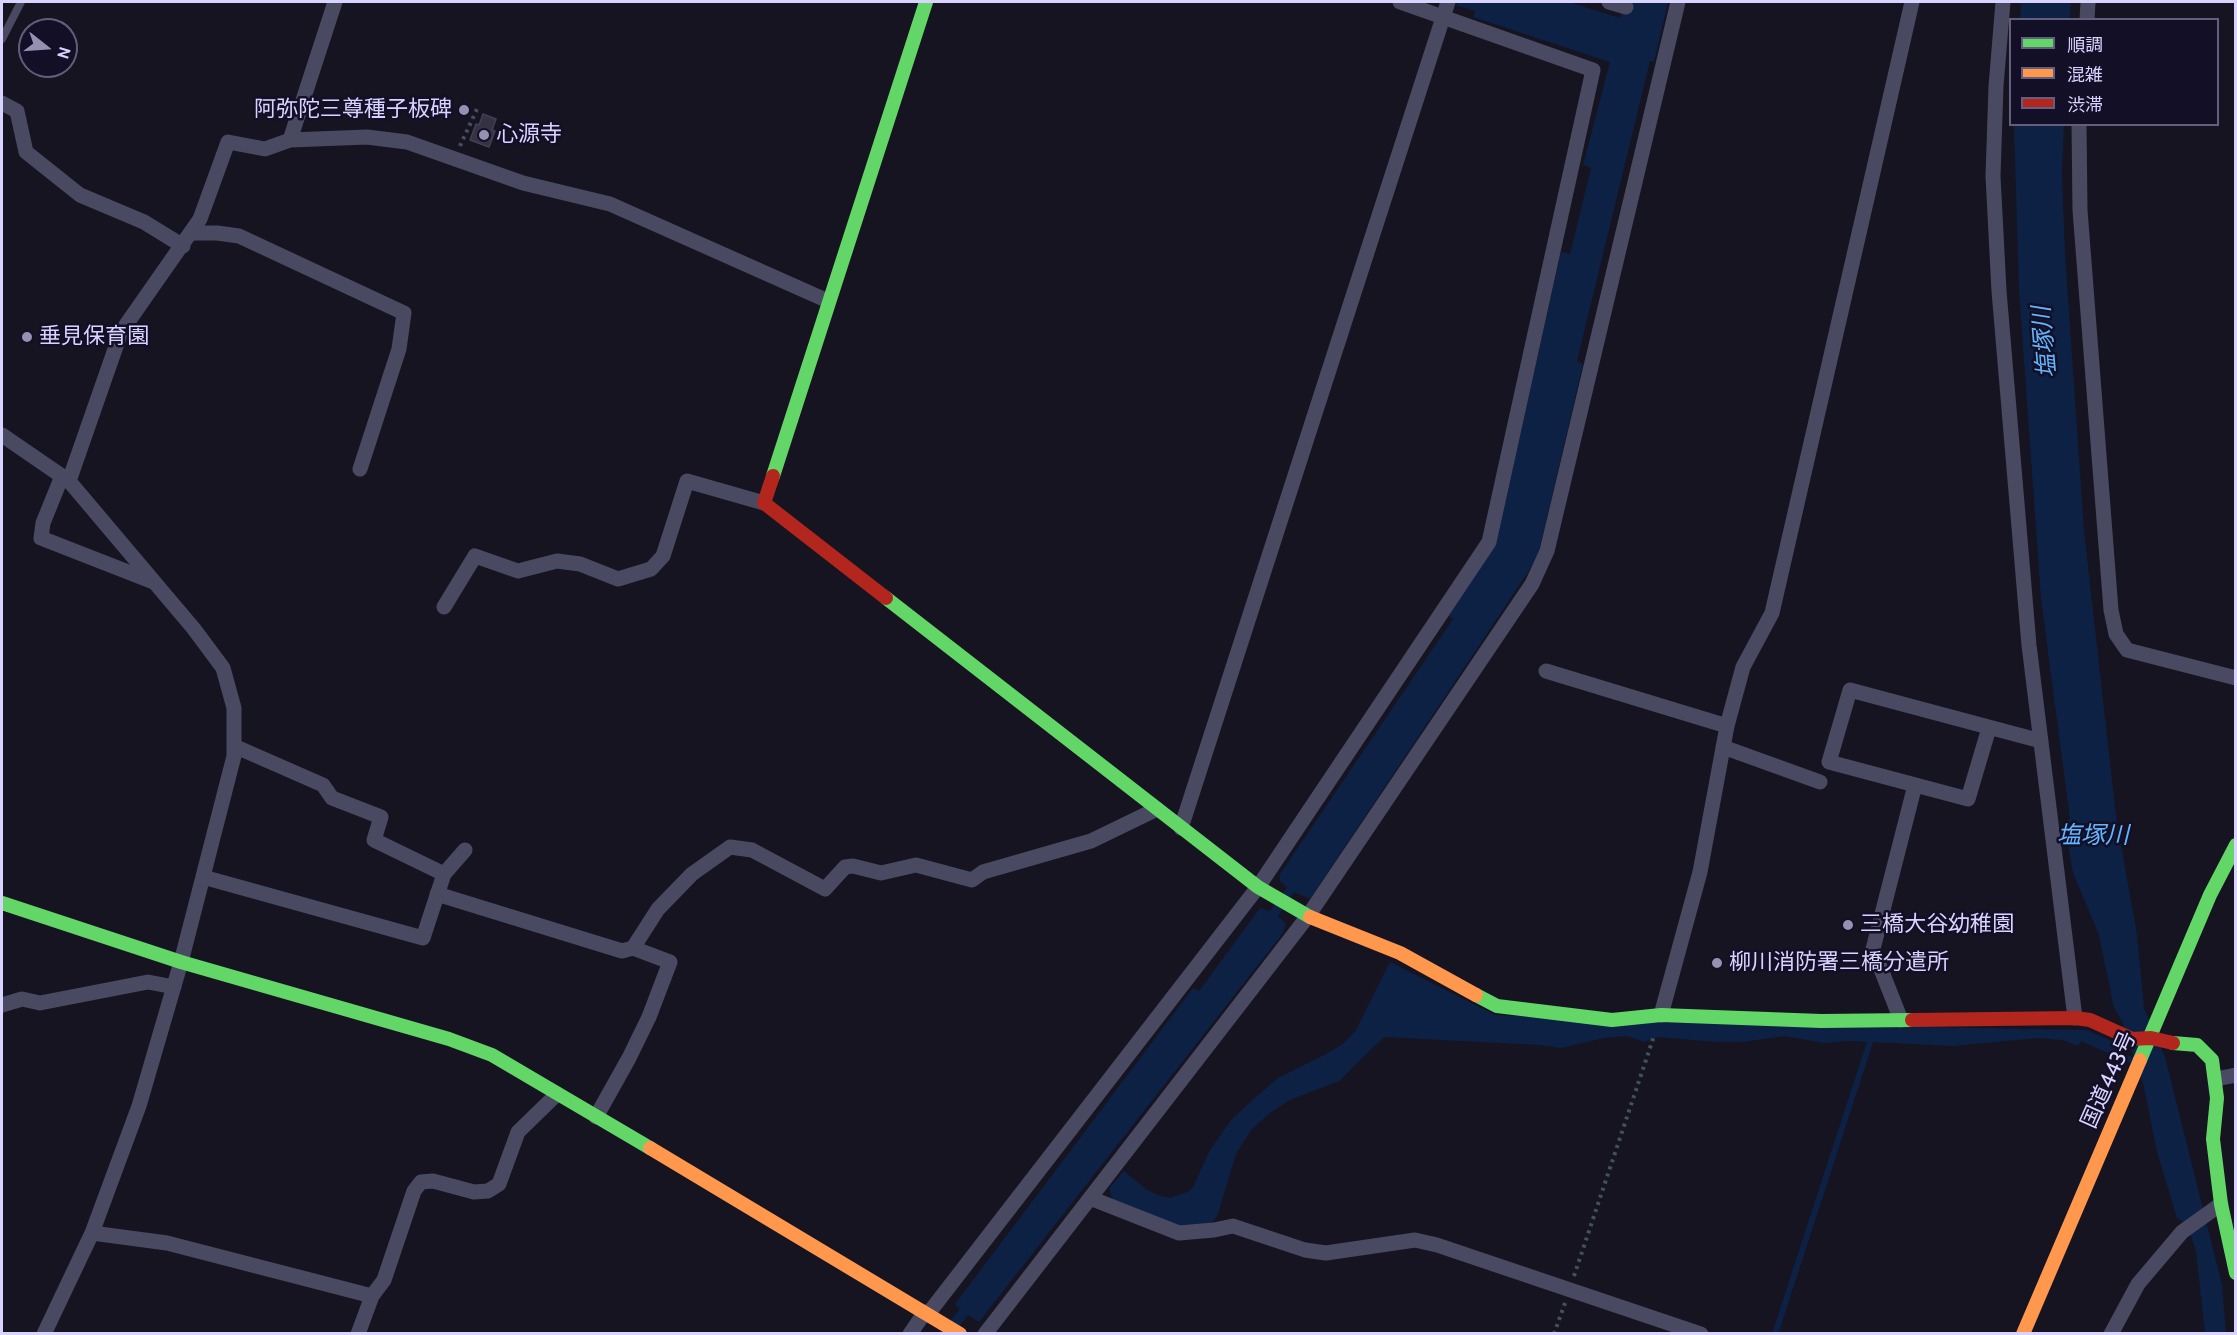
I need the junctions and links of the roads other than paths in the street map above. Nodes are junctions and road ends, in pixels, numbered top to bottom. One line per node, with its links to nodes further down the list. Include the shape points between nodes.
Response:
1 (21, 2): 13 (lane)
2 (335, 2): 16 (street)
3 (926, 2): 18 (main road)
4 (1400, 2): 11 (street)
5 (1609, 2): 10 (street)
6 (1678, 2): 43 (street, via 1547,551 1532,584)
7 (1912, 2): 27 (street, via 1772,613 1743,667)
8 (2003, 2): 29 (street, via 1993,176 2029,645)
9 (2088, 2): 12 (street)
10 (1626, 6)
11 (1446, 8): 35 (street); 40 (street, via 1593,70 1489,542)
12 (2086, 18)
13 (2, 39)
14 (2, 103): 17 (street, via 17,111 26,152 80,195)
15 (2079, 126): 26 (street, via 2080,210 2116,634 2127,650)
16 (290, 140): 17 (street, via 265,149 228,142 200,219); 18 (street, via 367,137 406,142 523,183 610,204)
17 (187, 240): 20 (street, via 217,233 239,236 404,313 399,350); 21 (street, via 121,332)
18 (828, 301): 22 (main road)
19 (2, 435): 21 (street)
20 (360, 470)
21 (66, 479): 23 (street); 23 (street, via 43,523 41,538)
22 (764, 503): 24 (street, via 687,482 663,556 651,569 618,579 580,564 557,561 518,571 475,555); 34 (main road)
23 (155, 582): 30 (street, via 223,668 234,708)
24 (444, 607)
25 (1546, 671): 27 (street)
26 (2235, 678)
27 (1727, 726): 31 (street)
28 (1989, 728): 29 (street); 33 (street, via 1968,799); 33 (street, via 1850,690 1829,762)
29 (2041, 741): 49 (street)
30 (234, 746): 38 (street, via 323,785 332,798 381,817 374,840); 39 (street)
31 (1723, 747): 32 (street); 48 (street, via 1700,872)
32 (1820, 782)
33 (1915, 785): 50 (street, via 1873,950)
34 (1156, 809): 35 (main road); 44 (street, via 1091,841 983,872 972,880 916,865 882,873 853,866 845,867 825,890 752,850 730,847 692,874 658,909)
35 (1181, 828): 40 (main road)
36 (2235, 845): 51 (main road, 国道443号)
37 (465, 850): 38 (street)
38 (444, 874): 41 (street)
39 (203, 877): 41 (street, via 423,938); 45 (street)
40 (1258, 887): 43 (main road); 61 (street)
41 (437, 894): 44 (street, via 622,951)
42 (2, 903): 45 (main road)
43 (1308, 916): 48 (main road, via 1400,953 1497,1006 1612,1020); 56 (street)
44 (633, 948): 55 (street, via 670,962 649,1017)
45 (181, 962): 46 (street); 54 (main road, via 449,1039 492,1056)
46 (174, 987): 47 (street, via 148,982 40,1003 22,999); 58 (street, via 139,1106)
47 (2, 1005)
48 (1661, 1016): 50 (main road)
49 (2083, 1019): 50 (main road); 51 (main road, via 2132,1039)
50 (1901, 1020)
51 (2151, 1038): 53 (main road, via 2197,1045 2212,1060); 68 (main road, 国道443号)
52 (2235, 1075): 53 (street)
53 (2216, 1079): 57 (main road, via 2213,1139)
54 (557, 1094): 55 (main road); 60 (street, via 518,1132 499,1184 488,1191 474,1192 433,1181 421,1182 414,1191 384,1280)
55 (596, 1117): 61 (main road)
56 (1090, 1198): 66 (street); 67 (street, via 1179,1233 1233,1226 1326,1253 1415,1240)
57 (2217, 1206): 59 (main road); 69 (street, via 2182,1232 2138,1284)
58 (92, 1233): 60 (street, via 167,1243); 62 (street)
59 (2235, 1272)
60 (372, 1296): 63 (street)
61 (931, 1316): 64 (street); 65 (main road)
62 (44, 1334)
63 (358, 1334)
64 (910, 1334)
65 (960, 1334)
66 (985, 1334)
67 (1701, 1334)
68 (2024, 1334)
69 (2110, 1334)

